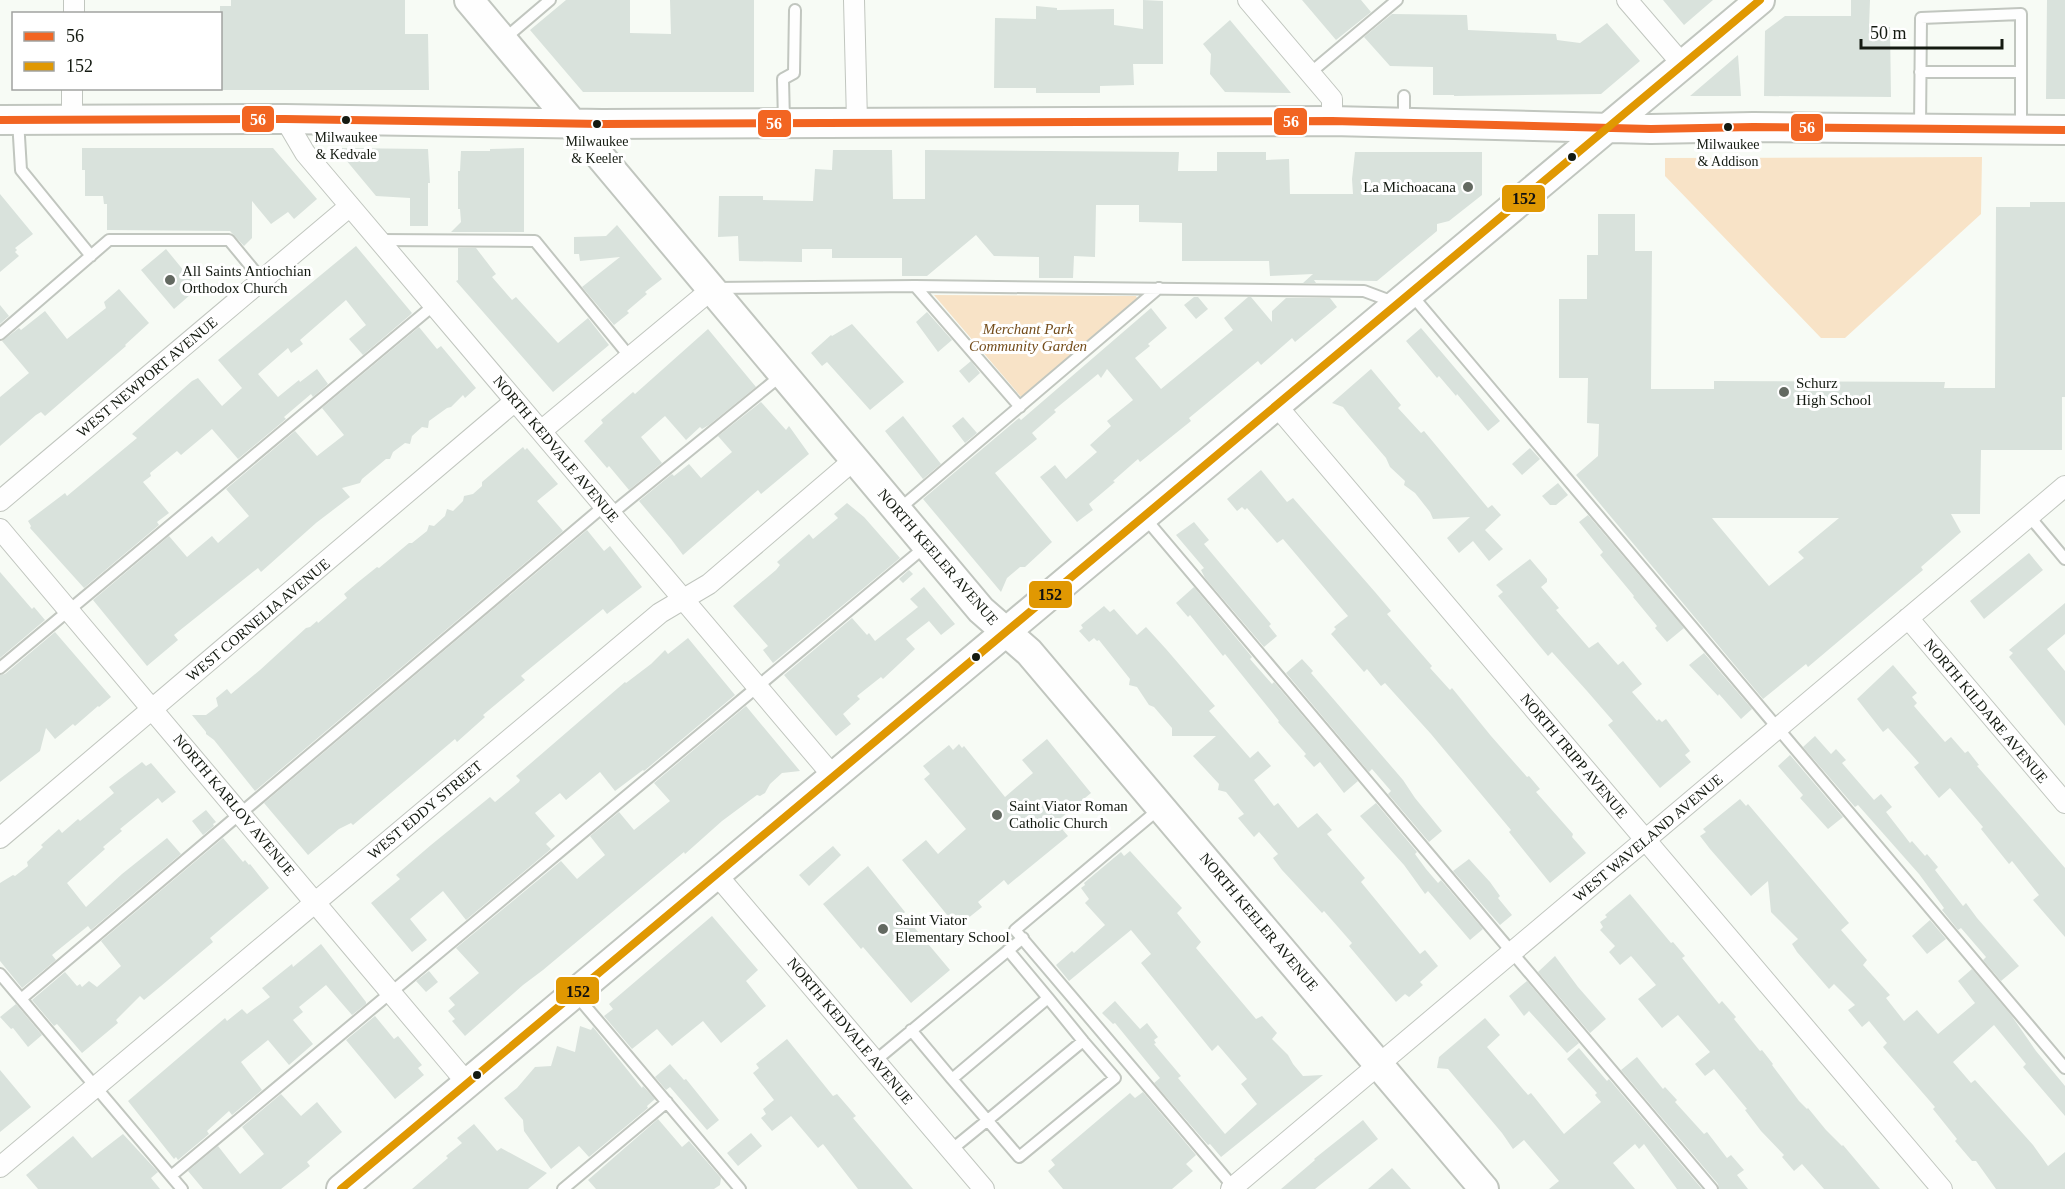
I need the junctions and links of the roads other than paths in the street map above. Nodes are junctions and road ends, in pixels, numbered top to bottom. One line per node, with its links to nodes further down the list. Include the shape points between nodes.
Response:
1 (469, 0): 9 (street, NORTH KEELER AVENUE)
2 (550, 0): 9 (lane)
3 (854, 0): 20 (street)
4 (1248, 0): 13 (street)
5 (1397, 0): 13 (lane)
6 (1627, 0): 10 (street)
7 (1760, 0): 10 (street)
8 (795, 10): 19 (lane, via 794,73 783,79)
9 (503, 40): 21 (street, NORTH KEELER AVENUE)
10 (1683, 65): 22 (street)
11 (1920, 72): 12 (lane); 12 (lane, via 1921,18 2021,14); 24 (lane)
12 (2021, 72): 23 (lane)
13 (1310, 73): 18 (street, via 1332,99)
14 (72, 90): 17 (street)
15 (285, 119): 17 (street); 21 (street); 26 (street, NORTH KEDVALE AVENUE, via 305,153)
16 (9, 120): 17 (street); 28 (lane, via 21,170)
17 (72, 120)
18 (1332, 121): 20 (street); 22 (street, via 1404,110)
19 (784, 122): 20 (street); 21 (street)
20 (858, 122)
21 (573, 124): 32 (street, NORTH KEELER AVENUE)
22 (1609, 127): 24 (street); 33 (street)
23 (2020, 129): 24 (street); 25 (street)
24 (1920, 130)
25 (2065, 130)
26 (350, 206): 27 (street, NORTH KEDVALE AVENUE); 29 (street, WEST NEWPORT AVENUE)
27 (379, 240): 34 (street, NORTH KEDVALE AVENUE); 36 (lane, via 535,241)
28 (91, 256): 29 (lane, via 109,240 229,240); 35 (lane)
29 (262, 280): 44 (street, WEST NEWPORT AVENUE)
30 (915, 286): 31 (lane); 32 (lane); 40 (lane)
31 (1159, 288): 33 (lane, via 1364,291); 40 (lane)
32 (712, 289): 36 (street); 37 (street, NORTH KEELER AVENUE)
33 (1404, 298): 39 (street); 59 (lane)
34 (434, 305): 38 (street, NORTH KEDVALE AVENUE); 53 (lane)
35 (0, 334)
36 (630, 357): 41 (street)
37 (783, 374): 42 (street, NORTH KEELER AVENUE); 45 (lane)
38 (515, 401): 41 (street, NORTH KEDVALE AVENUE); 58 (street, WEST CORNELIA AVENUE)
39 (1276, 405): 47 (street); 65 (street, NORTH TRIPP AVENUE)
40 (1020, 407): 46 (lane)
41 (541, 431): 45 (street, NORTH KEDVALE AVENUE)
42 (855, 459): 46 (street, NORTH KEELER AVENUE); 52 (street, WEST EDDY STREET, via 709,584)
43 (2065, 486): 48 (street, WEST WAVELAND AVENUE)
44 (0, 501)
45 (608, 510): 52 (street, NORTH KEDVALE AVENUE); 63 (lane)
46 (897, 510): 50 (street, NORTH KEELER AVENUE)
47 (1143, 516): 55 (street); 70 (lane)
48 (2029, 516): 51 (lane); 54 (street, WEST WAVELAND AVENUE)
49 (0, 529): 53 (street, NORTH KARLOV AVENUE)
50 (927, 545): 55 (street, NORTH KEELER AVENUE); 57 (lane)
51 (2065, 559)
52 (683, 599): 57 (street, NORTH KEDVALE AVENUE); 67 (street, WEST EDDY STREET, via 660,613)
53 (69, 610): 56 (lane); 58 (street, NORTH KARLOV AVENUE)
54 (1908, 618): 59 (street, WEST WAVELAND AVENUE); 61 (street, NORTH KILDARE AVENUE)
55 (1004, 632): 60 (street); 62 (street, NORTH KEELER AVENUE, via 1029,652)
56 (0, 668)
57 (757, 687): 60 (street, NORTH KEDVALE AVENUE); 72 (lane)
58 (154, 709): 63 (street, NORTH KARLOV AVENUE); 64 (street, WEST CORNELIA AVENUE)
59 (1778, 728): 65 (street, WEST WAVELAND AVENUE); 80 (lane)
60 (833, 776): 66 (street)
61 (2065, 803)
62 (1162, 807): 68 (lane, via 1015,930); 79 (street, NORTH KEELER AVENUE)
63 (240, 813): 67 (street, NORTH KARLOV AVENUE); 75 (lane)
64 (0, 838)
65 (1646, 840): 70 (street, WEST WAVELAND AVENUE); 97 (street, NORTH TRIPP AVENUE)
66 (716, 874): 73 (street); 78 (street, NORTH KEDVALE AVENUE)
67 (315, 903): 72 (street, NORTH KARLOV AVENUE); 83 (street, WEST EDDY STREET)
68 (1023, 938): 69 (lane); 89 (lane)
69 (1008, 950): 74 (lane); 76 (lane)
70 (1512, 952): 79 (street, WEST WAVELAND AVENUE); 96 (lane)
71 (0, 974): 75 (lane)
72 (391, 993): 82 (street, NORTH KARLOV AVENUE); 88 (lane)
73 (574, 993): 82 (street); 84 (lane)
74 (1048, 998): 77 (lane); 81 (lane)
75 (21, 999): 83 (lane)
76 (911, 1030): 78 (lane); 81 (lane)
77 (1083, 1041): 85 (lane); 85 (lane, via 1115,1078 1019,1157)
78 (875, 1060): 86 (street, NORTH KEDVALE AVENUE)
79 (1379, 1064): 89 (street, WEST WAVELAND AVENUE); 95 (street, NORTH KEELER AVENUE)
80 (2065, 1068)
81 (952, 1079): 85 (lane)
82 (467, 1083): 91 (street)
83 (96, 1088): 87 (street, WEST EDDY STREET); 88 (lane)
84 (667, 1102): 92 (lane); 93 (lane)
85 (989, 1119): 86 (lane)
86 (951, 1150): 94 (street, NORTH KEDVALE AVENUE)
87 (0, 1167)
88 (171, 1176): 90 (lane)
89 (1233, 1188)
90 (182, 1189)
91 (341, 1189)
92 (563, 1189)
93 (740, 1189)
94 (984, 1189)
95 (1484, 1189)
96 (1712, 1189)
97 (1942, 1189)

